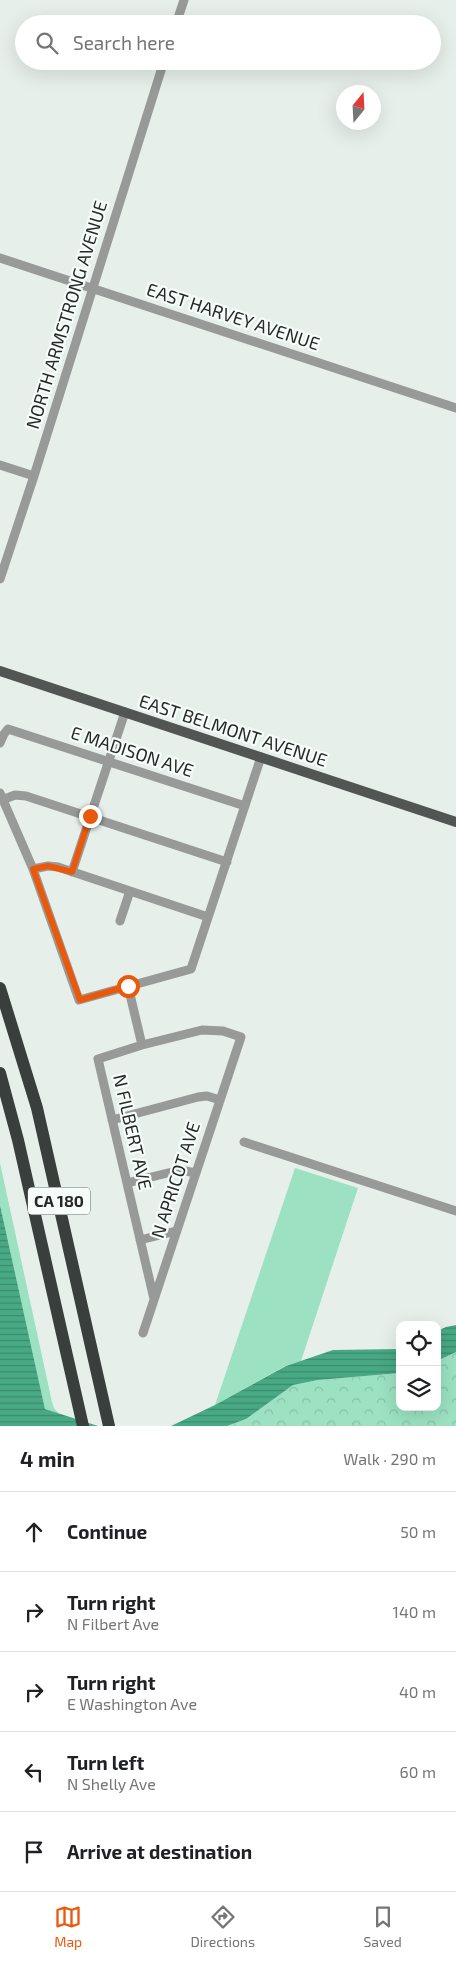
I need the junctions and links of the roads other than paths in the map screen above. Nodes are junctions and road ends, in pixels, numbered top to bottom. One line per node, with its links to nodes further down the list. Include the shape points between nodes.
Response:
1 (184, 0): 2 (street)
2 (179, 15)
3 (161, 70): 5 (street, NORTH ARMSTRONG AVENUE)
4 (0, 258): 5 (street, EAST HARVEY AVENUE)
5 (92, 288): 6 (street, EAST HARVEY AVENUE); 8 (street, NORTH ARMSTRONG AVENUE)
6 (456, 408)
7 (0, 465): 8 (street)
8 (34, 476): 9 (street, NORTH ARMSTRONG AVENUE)
9 (0, 579)
10 (0, 671): 11 (main road, EAST BELMONT AVENUE)
11 (125, 712): 13 (main road, EAST BELMONT AVENUE); 14 (street)
12 (0, 743): 14 (street, E MADISON AVE, via 8,728)
13 (261, 757): 16 (street); 18 (main road, EAST BELMONT AVENUE)
14 (109, 762): 16 (street, E MADISON AVE); 17 (street)
15 (1, 796): 17 (street, via 26,796); 20 (street)
16 (245, 806): 19 (street)
17 (90, 816): 19 (street); 21 (street)
18 (456, 822)
19 (227, 862): 23 (street)
20 (33, 869): 21 (street, via 48,866); 25 (street, via 80,1000)
21 (72, 872): 22 (street)
22 (130, 891): 23 (street); 24 (street)
23 (208, 917): 25 (street, via 191,969)
24 (120, 921)
25 (128, 986): 27 (street)
26 (0, 988): 39 (highway, CA 180, via 37,1108)
27 (142, 1045): 29 (street, N APRICOT AVE, via 202,1030 241,1037); 30 (street, N FILBERT AVE, via 98,1059)
28 (0, 1073): 40 (highway, CA 180)
29 (220, 1100): 30 (street, via 198,1097); 32 (street, N APRICOT AVE)
30 (112, 1120): 33 (street, N FILBERT AVE)
31 (244, 1142): 34 (street)
32 (196, 1173): 33 (street, via 180,1170); 35 (street, N APRICOT AVE)
33 (127, 1183): 36 (street, N FILBERT AVE)
34 (456, 1211)
35 (176, 1231): 36 (street); 37 (street, N APRICOT AVE)
36 (140, 1240): 37 (street, N FILBERT AVE)
37 (154, 1299): 38 (street, N APRICOT AVE)
38 (143, 1333)
39 (108, 1422)
40 (83, 1426)

